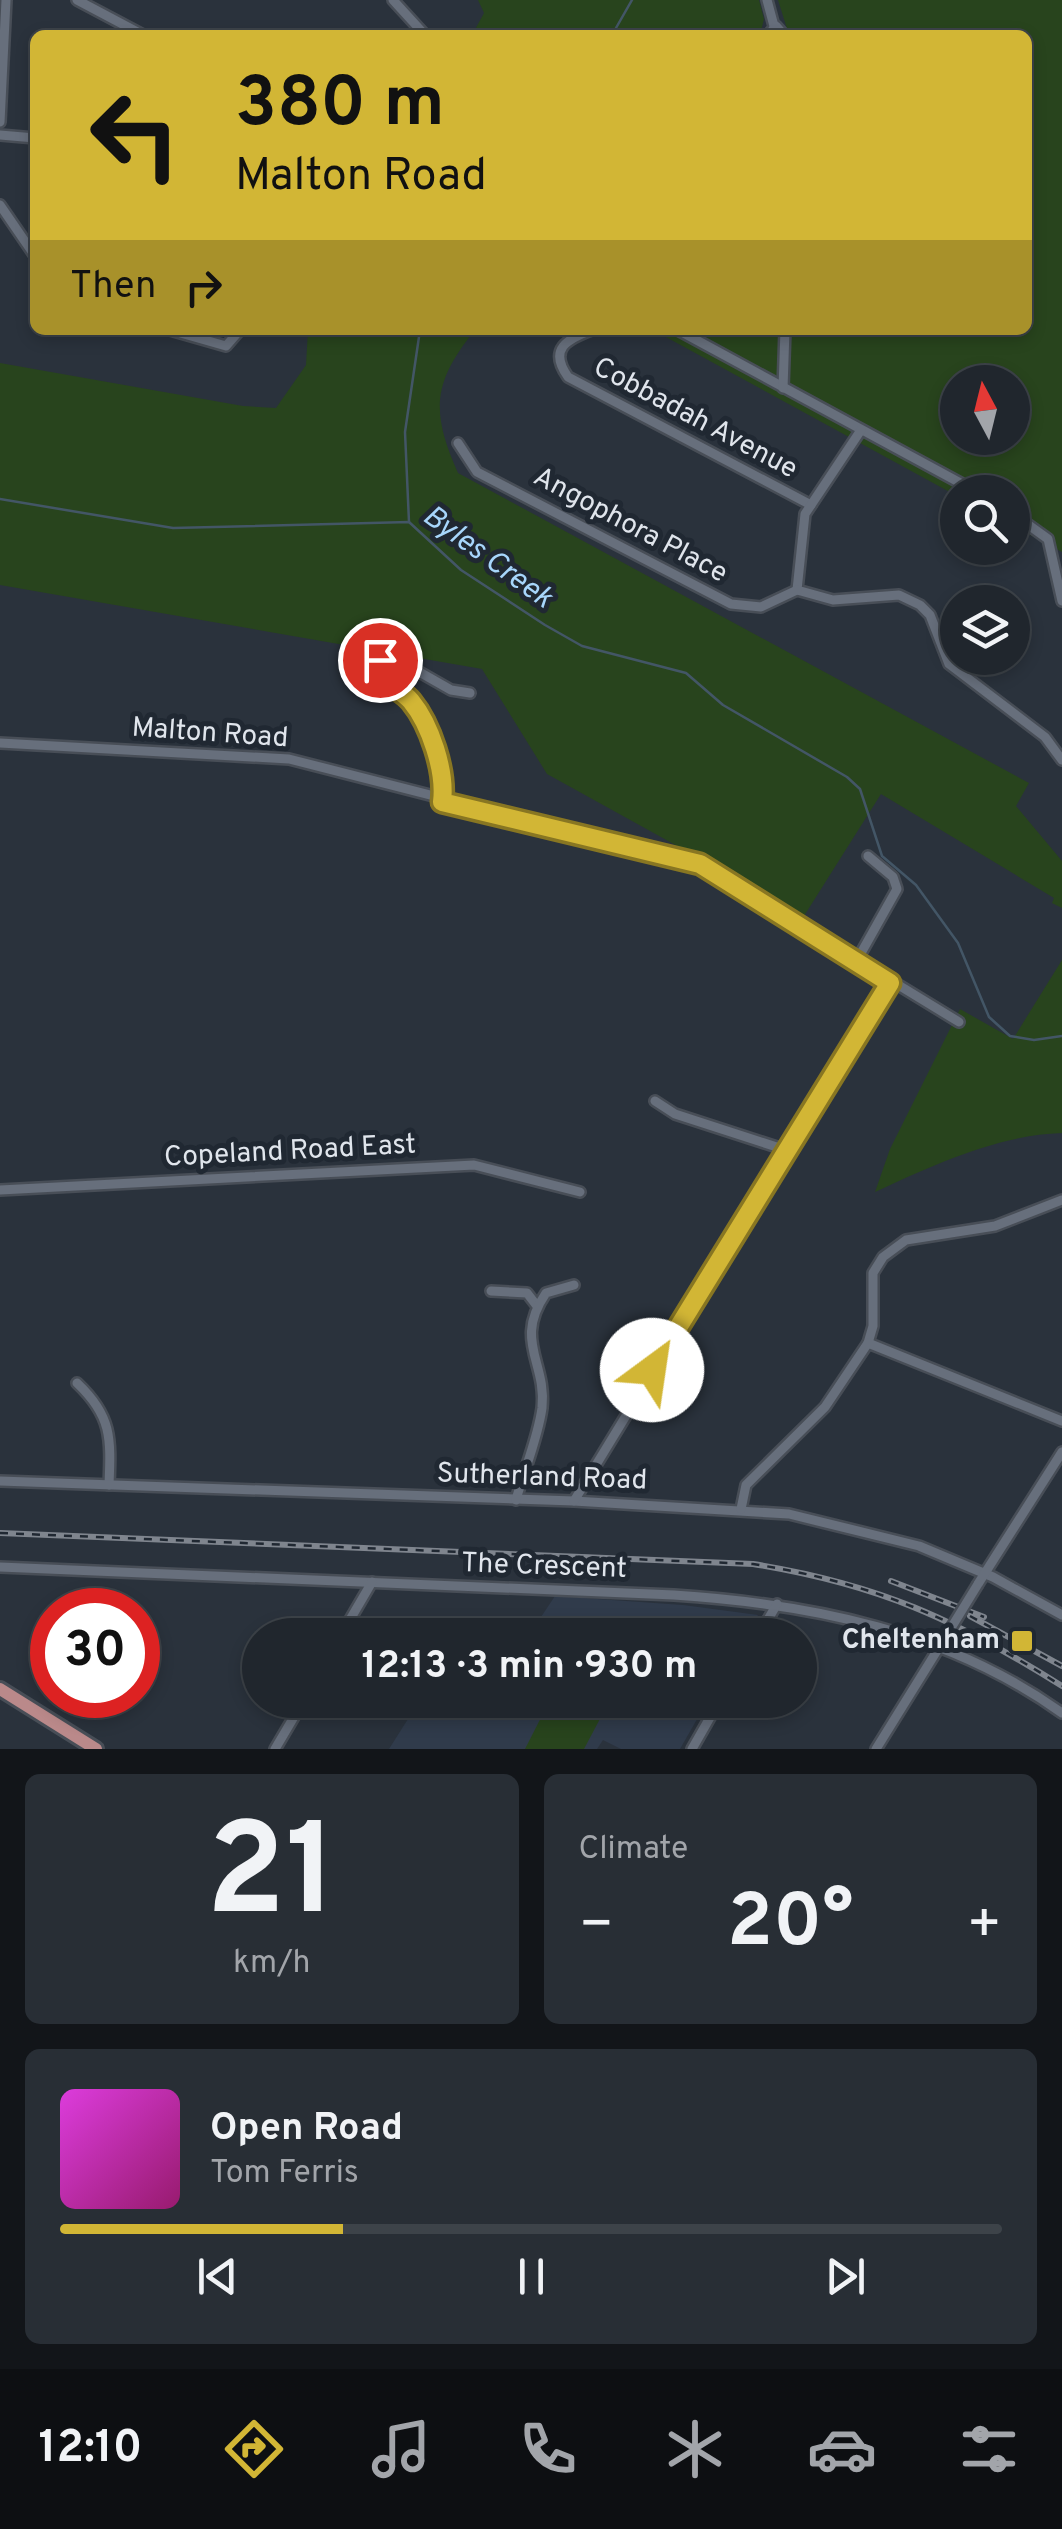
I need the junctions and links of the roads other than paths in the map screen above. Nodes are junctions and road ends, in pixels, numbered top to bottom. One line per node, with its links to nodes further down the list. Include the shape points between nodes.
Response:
1 (6, 0): 8 (street)
2 (77, 0): 5 (street)
3 (393, 0): 6 (street)
4 (768, 0): 7 (street)
5 (134, 30)
6 (421, 30)
7 (771, 30)
8 (0, 122)
9 (0, 136): 10 (street)
10 (30, 138)
11 (0, 205): 12 (street)
12 (30, 249)
13 (188, 335): 14 (street, via 226,346)
14 (236, 335)
15 (579, 335): 22 (street, Cobbadah Avenue, via 560,348 568,377)
16 (687, 335): 18 (street)
17 (785, 335): 18 (street)
18 (783, 388): 19 (street)
19 (860, 430): 21 (street); 22 (street)
20 (458, 443): 24 (street, Angophora Place, via 478,472 731,604 760,606)
21 (945, 475)
22 (811, 505): 24 (street)
23 (1030, 526): 25 (street, via 1048,539)
24 (797, 590): 28 (street, via 833,600 899,596 920,604 949,664 1044,736)
25 (1062, 601)
26 (470, 693): 29 (street, via 451,690 393,657 376,667 427,726)
27 (0, 743): 29 (street, Malton Road, via 289,759)
28 (1062, 760)
29 (442, 802): 31 (street, Malton Road, via 700,864)
30 (868, 856): 31 (street, via 897,889)
31 (856, 962): 32 (street, Malton Road)
32 (890, 983): 33 (street, Malton Road); 35 (street)
33 (959, 1022)
34 (654, 1101): 35 (street)
35 (786, 1150): 49 (street)
36 (0, 1190): 37 (street, Copeland Road East, via 474,1165)
37 (580, 1192)
38 (1062, 1200): 42 (street, via 995,1226 897,1244 873,1272)
39 (574, 1285): 41 (street, via 548,1292)
40 (491, 1291): 41 (street, via 526,1293)
41 (538, 1306): 48 (street, via 530,1344 542,1407)
42 (868, 1343): 44 (street); 50 (street, via 824,1407 746,1485)
43 (77, 1384): 47 (street, via 101,1406)
44 (1062, 1421)
45 (1062, 1452): 52 (street)
46 (0, 1481): 47 (street, Sutherland Road)
47 (109, 1485): 48 (street, Sutherland Road)
48 (516, 1500): 49 (street, Sutherland Road)
49 (574, 1501): 50 (street, Sutherland Road)
50 (741, 1509): 52 (street, Sutherland Road, via 878,1534)
51 (0, 1567): 53 (street, The Crescent)
52 (984, 1573): 55 (street, Sutherland Road); 58 (street, bridge)
53 (372, 1582): 54 (street, The Crescent); 56 (street)
54 (777, 1604): 57 (street); 58 (street, The Crescent)
55 (1062, 1615)
56 (351, 1618)
57 (769, 1618)
58 (939, 1646): 60 (street, The Crescent); 66 (street)
59 (0, 1689): 63 (main road)
60 (1062, 1713)
61 (293, 1718): 64 (street)
62 (710, 1718): 65 (street)
63 (96, 1749)
64 (275, 1749)
65 (692, 1749)
66 (876, 1749)

